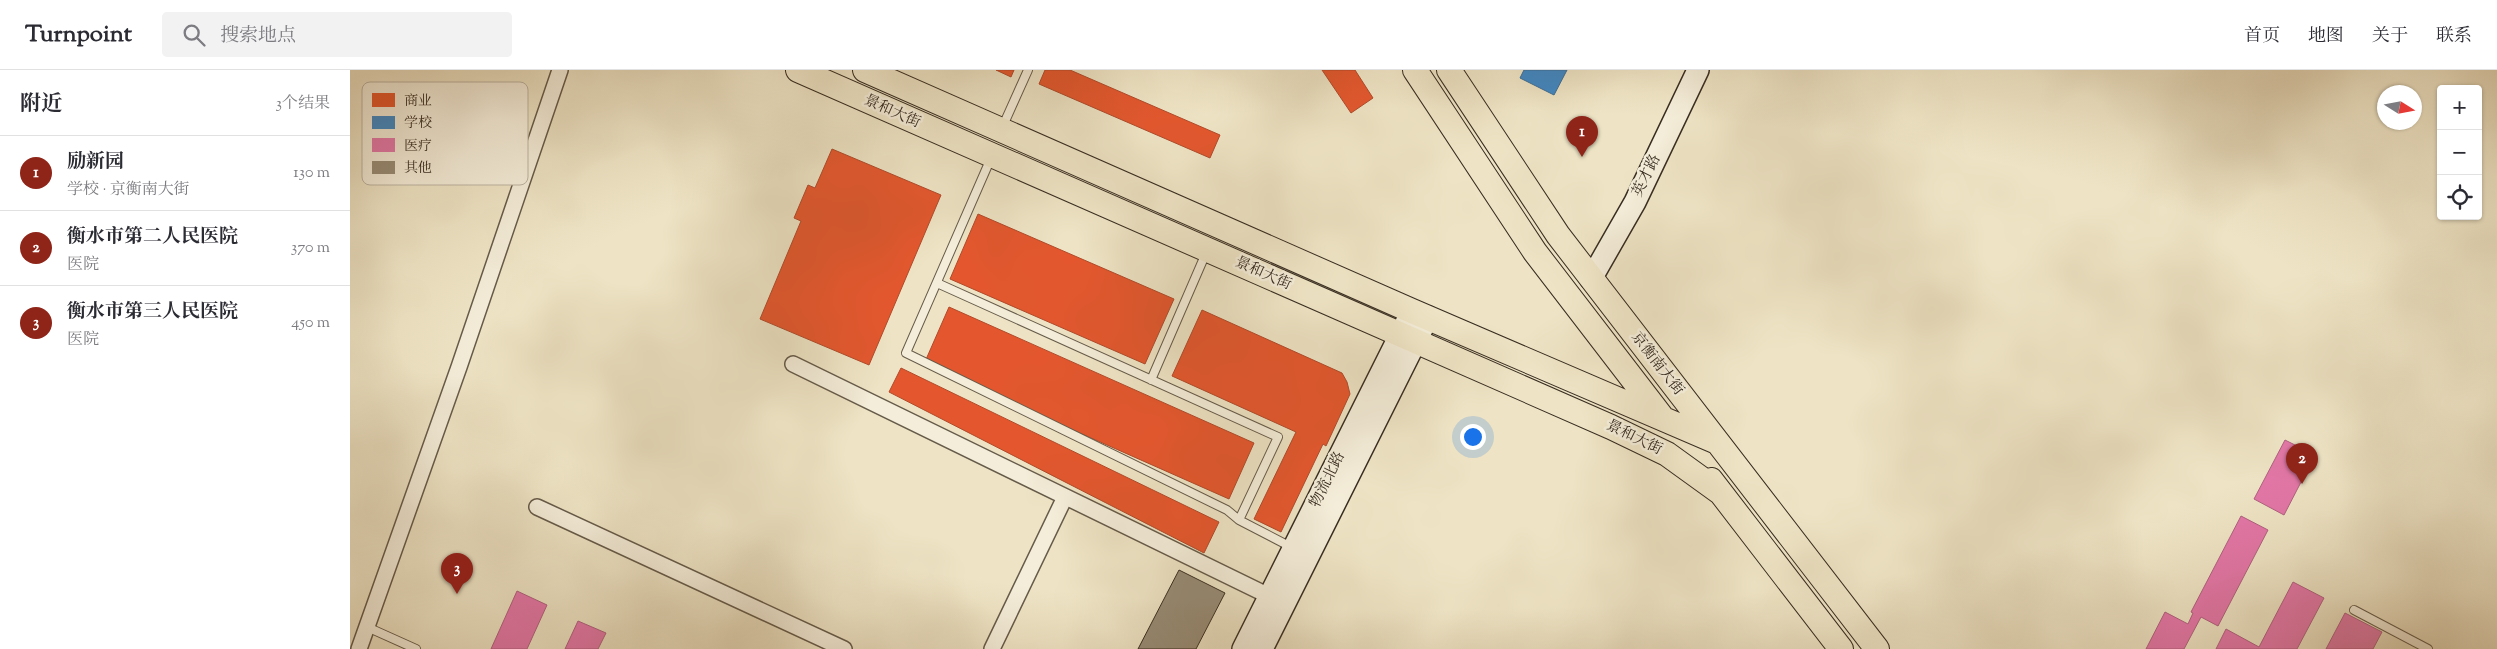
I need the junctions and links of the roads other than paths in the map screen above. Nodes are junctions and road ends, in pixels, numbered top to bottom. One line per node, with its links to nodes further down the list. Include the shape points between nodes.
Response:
1 (560, 70): 10 (street)
2 (798, 70): 9 (main road, 景和大街)
3 (865, 70): 8 (main road, 景和大街)
4 (1028, 70): 8 (lane)
5 (1415, 70): 19 (main road, 京衡南大街, via 1535,252)
6 (1449, 70): 13 (main road, 京衡南大街, via 1558,235)
7 (1698, 70): 13 (street, 英才路, via 1635,202)
8 (1001, 130): 15 (main road, 景和大街)
9 (992, 155): 12 (main road, 景和大街); 14 (lane)
10 (528, 164)
11 (521, 185): 28 (street)
12 (1207, 250): 16 (main road, 景和大街); 18 (lane)
13 (1592, 278): 20 (main road, 京衡南大街)
14 (937, 283): 18 (lane); 24 (lane, via 906,353 1227,510)
15 (1420, 314): 16 (street, 物流北路); 19 (main road, 景和大街)
16 (1408, 338): 21 (main road, 景和大街, via 1667,454); 25 (street, 物流北路); 34 (street, 物流北路)
17 (793, 364): 22 (street)
18 (1151, 380): 24 (lane, via 1278,437)
19 (1663, 418): 20 (main road, 景和大街); 21 (main road, 京衡南大街)
20 (1717, 442): 36 (main road, 京衡南大街)
21 (1721, 493): 35 (main road, 京衡南大街)
22 (1065, 497): 26 (street); 32 (street)
23 (538, 507): 31 (street)
24 (1239, 520): 25 (lane)
25 (1294, 548): 33 (street, 物流北路)
26 (1265, 594)
27 (2354, 610): 37 (lane)
28 (367, 627): 29 (street); 30 (lane)
29 (359, 649)
30 (416, 649)
31 (844, 649)
32 (992, 649)
33 (1243, 649)
34 (1262, 649)
35 (1841, 649)
36 (1877, 649)
37 (2428, 649)

